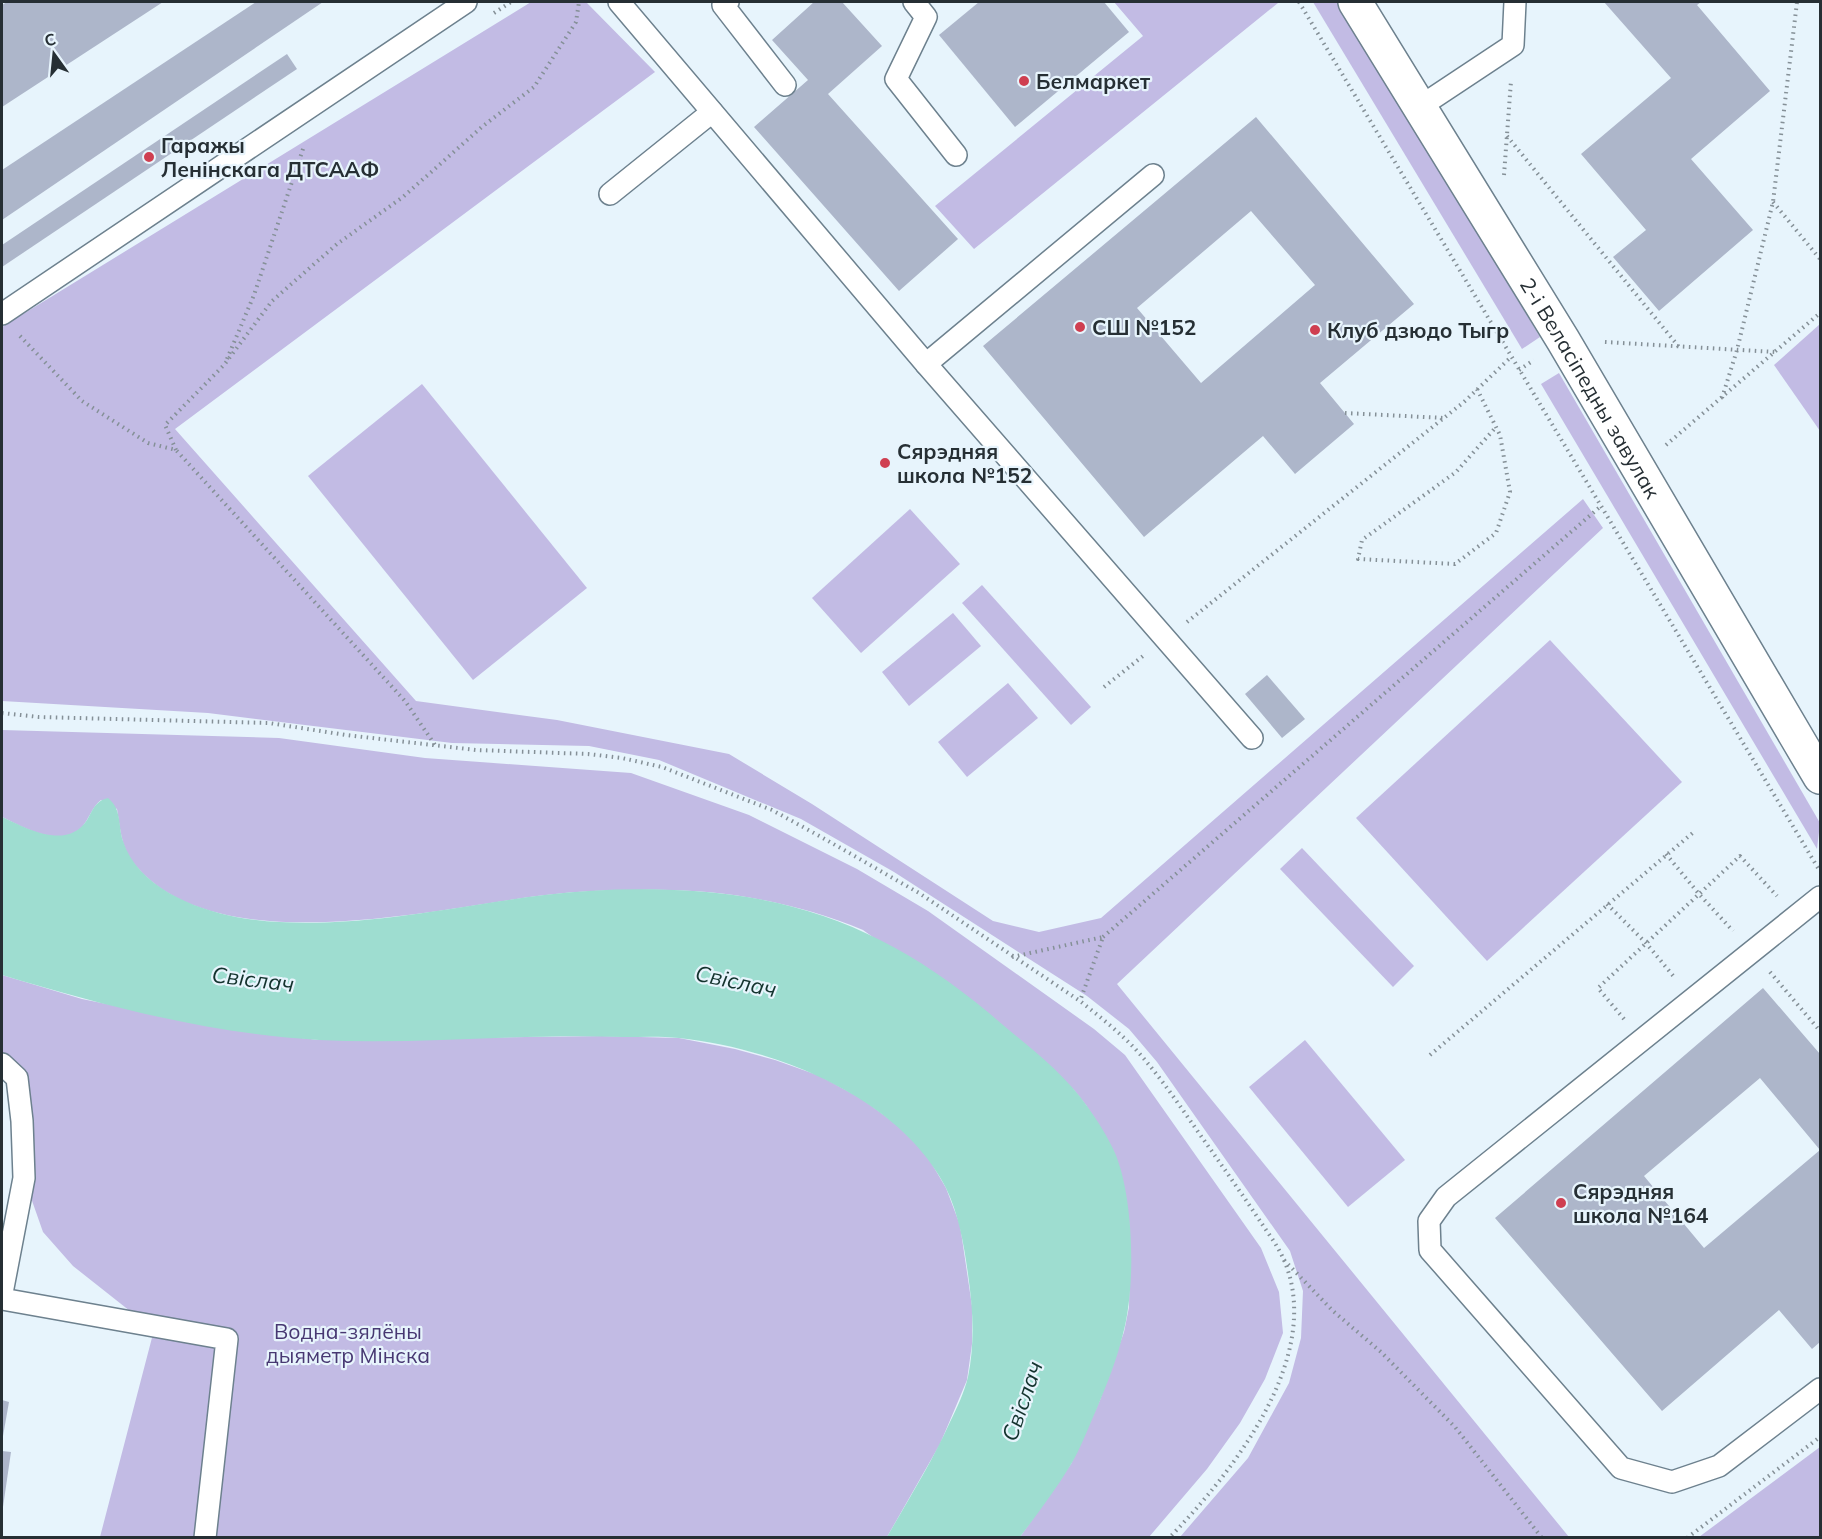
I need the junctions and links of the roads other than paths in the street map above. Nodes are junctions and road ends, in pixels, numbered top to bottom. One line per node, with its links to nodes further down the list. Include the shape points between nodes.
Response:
1 (466, 2): 13 (lane)
2 (619, 2): 9 (lane)
3 (728, 2): 7 (lane, via 723,5)
4 (914, 2): 10 (lane, via 926,17 896,79)
5 (1355, 2): 8 (street, 2-і Веласіпедны завулак)
6 (1515, 2): 8 (lane, via 1514,45)
7 (785, 85)
8 (1421, 106): 16 (street, 2-і Веласіпедны завулак)
9 (712, 112): 12 (lane); 14 (lane)
10 (956, 155)
11 (1153, 175): 14 (lane)
12 (610, 194)
13 (2, 314)
14 (926, 364): 15 (lane)
15 (1252, 738)
16 (1821, 777)
17 (1821, 897): 21 (lane, via 1446,1197 1429,1221 1430,1250 1621,1468 1672,1482 1719,1466)
18 (2, 1064): 19 (lane, via 18,1078 24,1178)
19 (2, 1293)
20 (2, 1299): 22 (lane, via 226,1339)
21 (1821, 1389)
22 (206, 1538)

